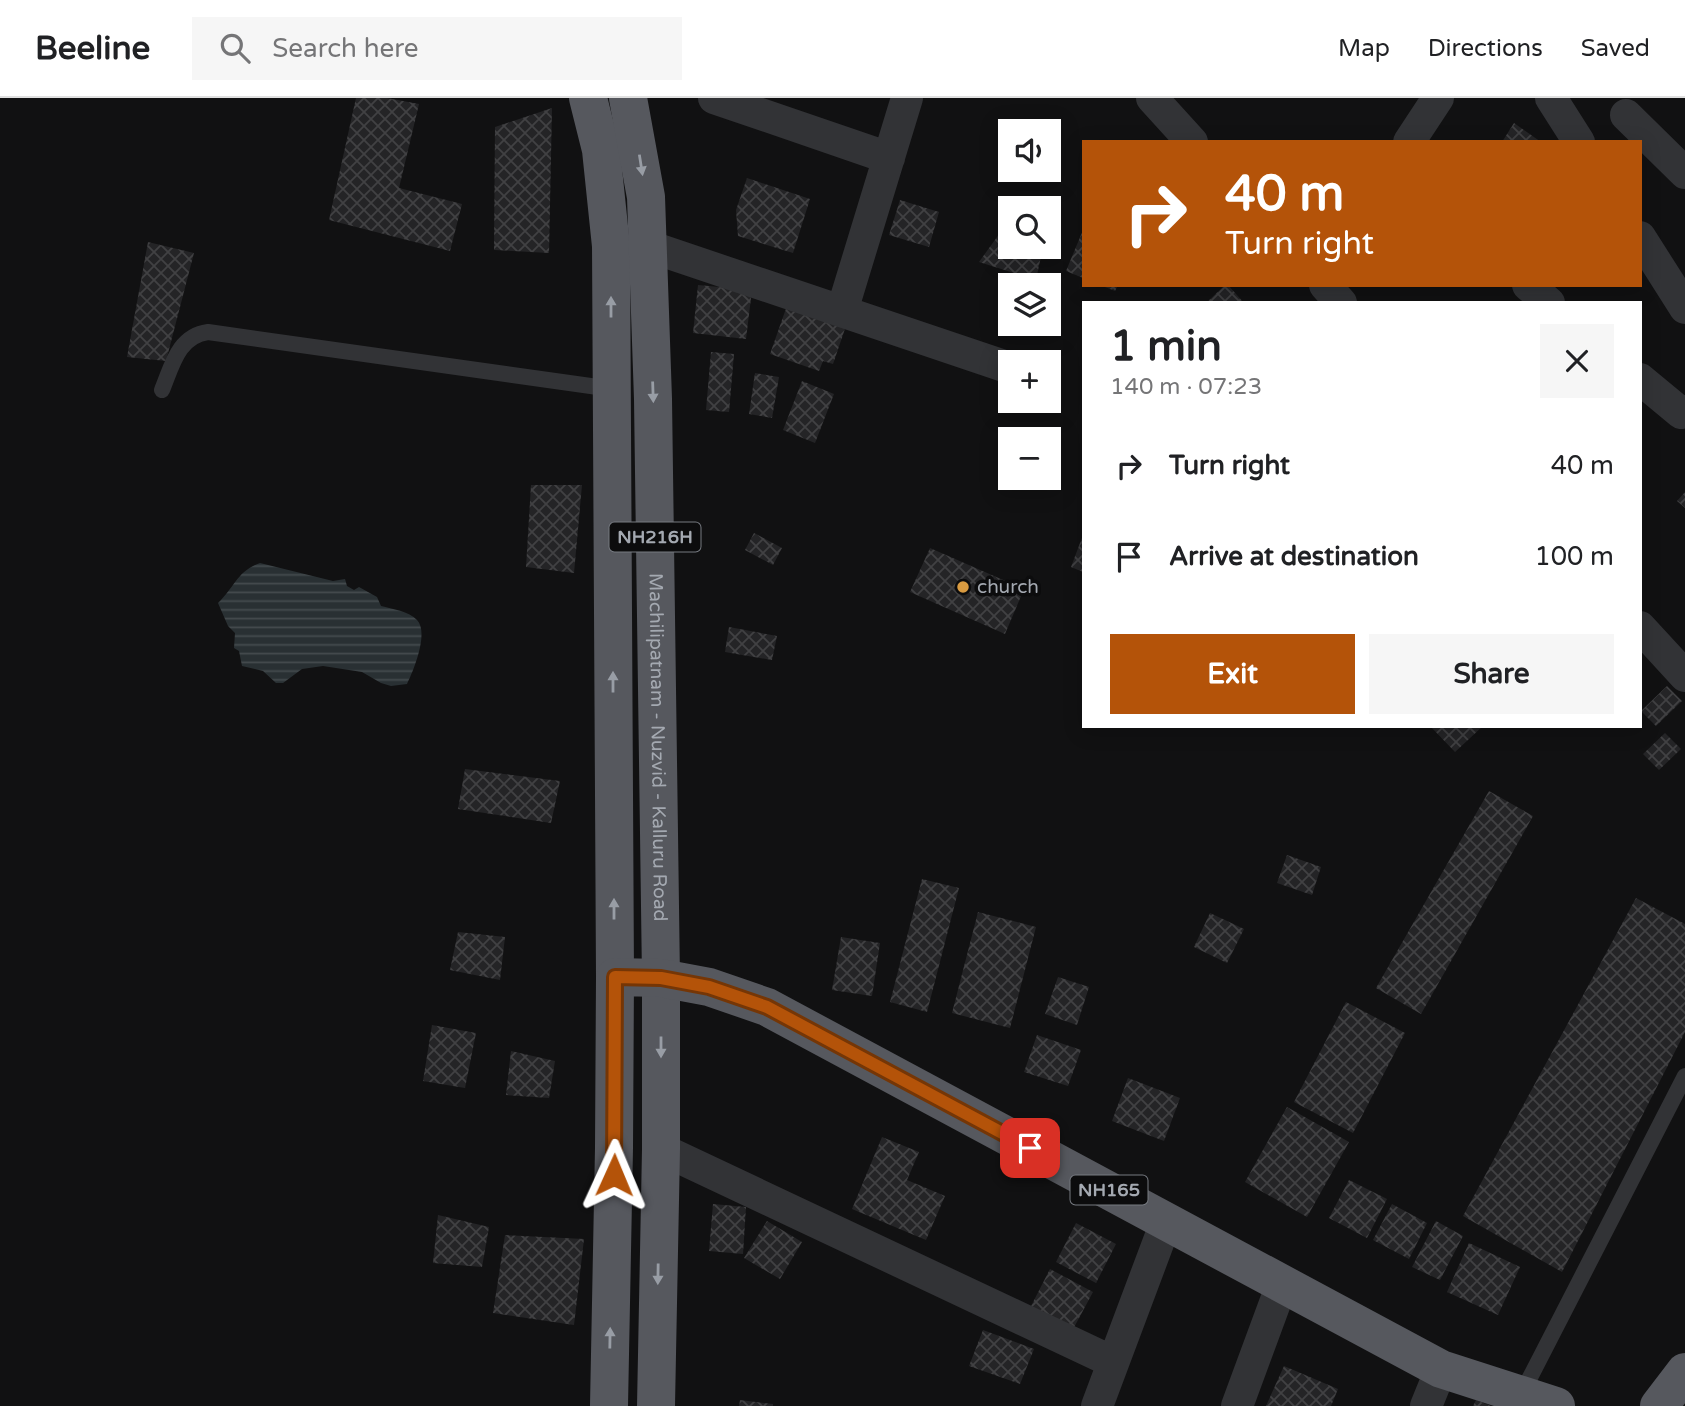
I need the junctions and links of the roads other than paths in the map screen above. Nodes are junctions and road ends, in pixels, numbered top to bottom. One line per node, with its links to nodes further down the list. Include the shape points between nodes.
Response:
1 (588, 98): 24 (highway, NH216H, one-way to 1, via 611,246 601,150)
2 (628, 98): 15 (highway, Machilipatnam - Nuzvid - Kalluru Road / NH216H, one-way to 15, via 646,197)
3 (714, 98): 12 (street)
4 (907, 98): 12 (street)
5 (1152, 98): 9 (street)
6 (1438, 98): 10 (street)
7 (1551, 98): 11 (street)
8 (1626, 115): 13 (street)
9 (1190, 140)
10 (1410, 140)
11 (1578, 140)
12 (889, 158): 21 (street)
13 (1685, 173)
14 (1642, 240): 20 (street)
15 (648, 246): 21 (street); 30 (highway, Machilipatnam - Nuzvid - Kalluru Road / NH216H, one-way to 30)
16 (1327, 287): 18 (street)
17 (1530, 287): 19 (street)
18 (1339, 301)
19 (1547, 301)
20 (1685, 309)
21 (842, 311): 22 (street)
22 (998, 364)
23 (1642, 381): 26 (street, via 1681,413)
24 (612, 389): 25 (lane, via 208,332 196,334 181,347); 29 (highway, NH216H, one-way to 24)
25 (162, 390)
26 (1685, 411)
27 (1642, 629): 28 (street)
28 (1685, 676)
29 (615, 977): 30 (highway, NH165); 39 (highway, one-way to 29)
30 (661, 978): 32 (highway, Machilipatnam - Nuzvid - Kalluru Road, one-way to 32); 33 (highway, NH165, via 709,987 767,1007)
31 (1685, 1076): 38 (lane)
32 (661, 1149): 35 (street); 40 (highway, Machilipatnam - Nuzvid - Kalluru Road, one-way to 40)
33 (1166, 1222): 34 (highway, NH165); 35 (street)
34 (1282, 1284): 36 (highway, NH165); 42 (street)
35 (1113, 1362): 41 (street)
36 (1441, 1369): 38 (highway, NH165); 43 (street)
37 (1685, 1372): 44 (highway)
38 (1538, 1400)
39 (609, 1406)
40 (656, 1406)
41 (1097, 1406)
42 (1237, 1406)
43 (1426, 1406)
44 (1659, 1406)

